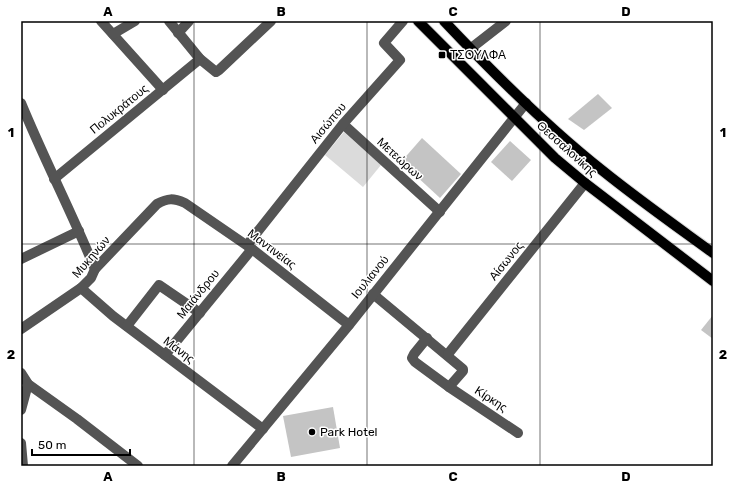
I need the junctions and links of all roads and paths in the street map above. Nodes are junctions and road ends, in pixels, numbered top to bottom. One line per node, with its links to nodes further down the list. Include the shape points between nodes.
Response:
1 (101, 21): 11 (street)
2 (135, 21): 11 (street)
3 (168, 21): 10 (street)
4 (189, 21): 10 (street)
5 (270, 21): 13 (street, via 216,72)
6 (403, 21): 18 (street, Αισώπου, via 384,43 400,60)
7 (418, 21): 17 (main road, Θεσσαλονίκης)
8 (444, 21): 12 (main road, Θεσσαλονίκης)
9 (506, 21): 12 (street)
10 (178, 33): 13 (street)
11 (113, 34): 14 (street)
12 (470, 49): 16 (main road, Θεσσαλονίκης)
13 (200, 59): 14 (street, Πολυκράτους)
14 (163, 90): 19 (street, Πολυκράτους)
15 (21, 103): 19 (street)
16 (526, 104): 17 (street, Ιουλιανού); 25 (main road, Θεσσαλονίκης, via 604,172)
17 (515, 119): 20 (main road, Θεσσαλονίκης); 22 (street, Ιουλιανού)
18 (343, 124): 22 (street, Μετεώρων); 24 (street, Αισώπου)
19 (54, 179): 23 (street)
20 (585, 183): 28 (main road, Θεσσαλονίκης); 36 (street, Αίσωνος)
21 (176, 200): 24 (street, Μαντινείας, via 185,203); 27 (street, Μυκηνών, via 166,200 157,204)
22 (440, 212): 30 (street, Ιουλιανού)
23 (79, 231): 26 (street); 27 (street)
24 (249, 247): 31 (street, Μαιάνδρου); 32 (street, Μαντινείας)
25 (713, 253)
26 (21, 259)
27 (95, 269): 29 (street, Μυκηνών)
28 (713, 281)
29 (82, 288): 33 (street, Μάνης); 34 (street, Μυκηνών)
30 (373, 294): 32 (street, Ιουλιανού); 35 (street)
31 (200, 313): 33 (street, via 159,285); 37 (street, Μαιάνδρου)
32 (349, 324): 42 (street, Ιουλιανού)
33 (127, 326): 37 (street, Μάνης)
34 (21, 329)
35 (427, 338): 36 (street); 40 (street, Κίρκης, via 412,358)
36 (448, 354): 40 (street, via 464,368)
37 (165, 355): 42 (street, Μάνης)
38 (21, 372): 39 (street)
39 (28, 384): 41 (street); 46 (street)
40 (449, 387): 43 (street, Κίρκης)
41 (21, 410)
42 (263, 429): 47 (street, Ιουλιανού)
43 (518, 433)
44 (21, 443): 45 (street)
45 (23, 466)
46 (138, 466)
47 (232, 466)

